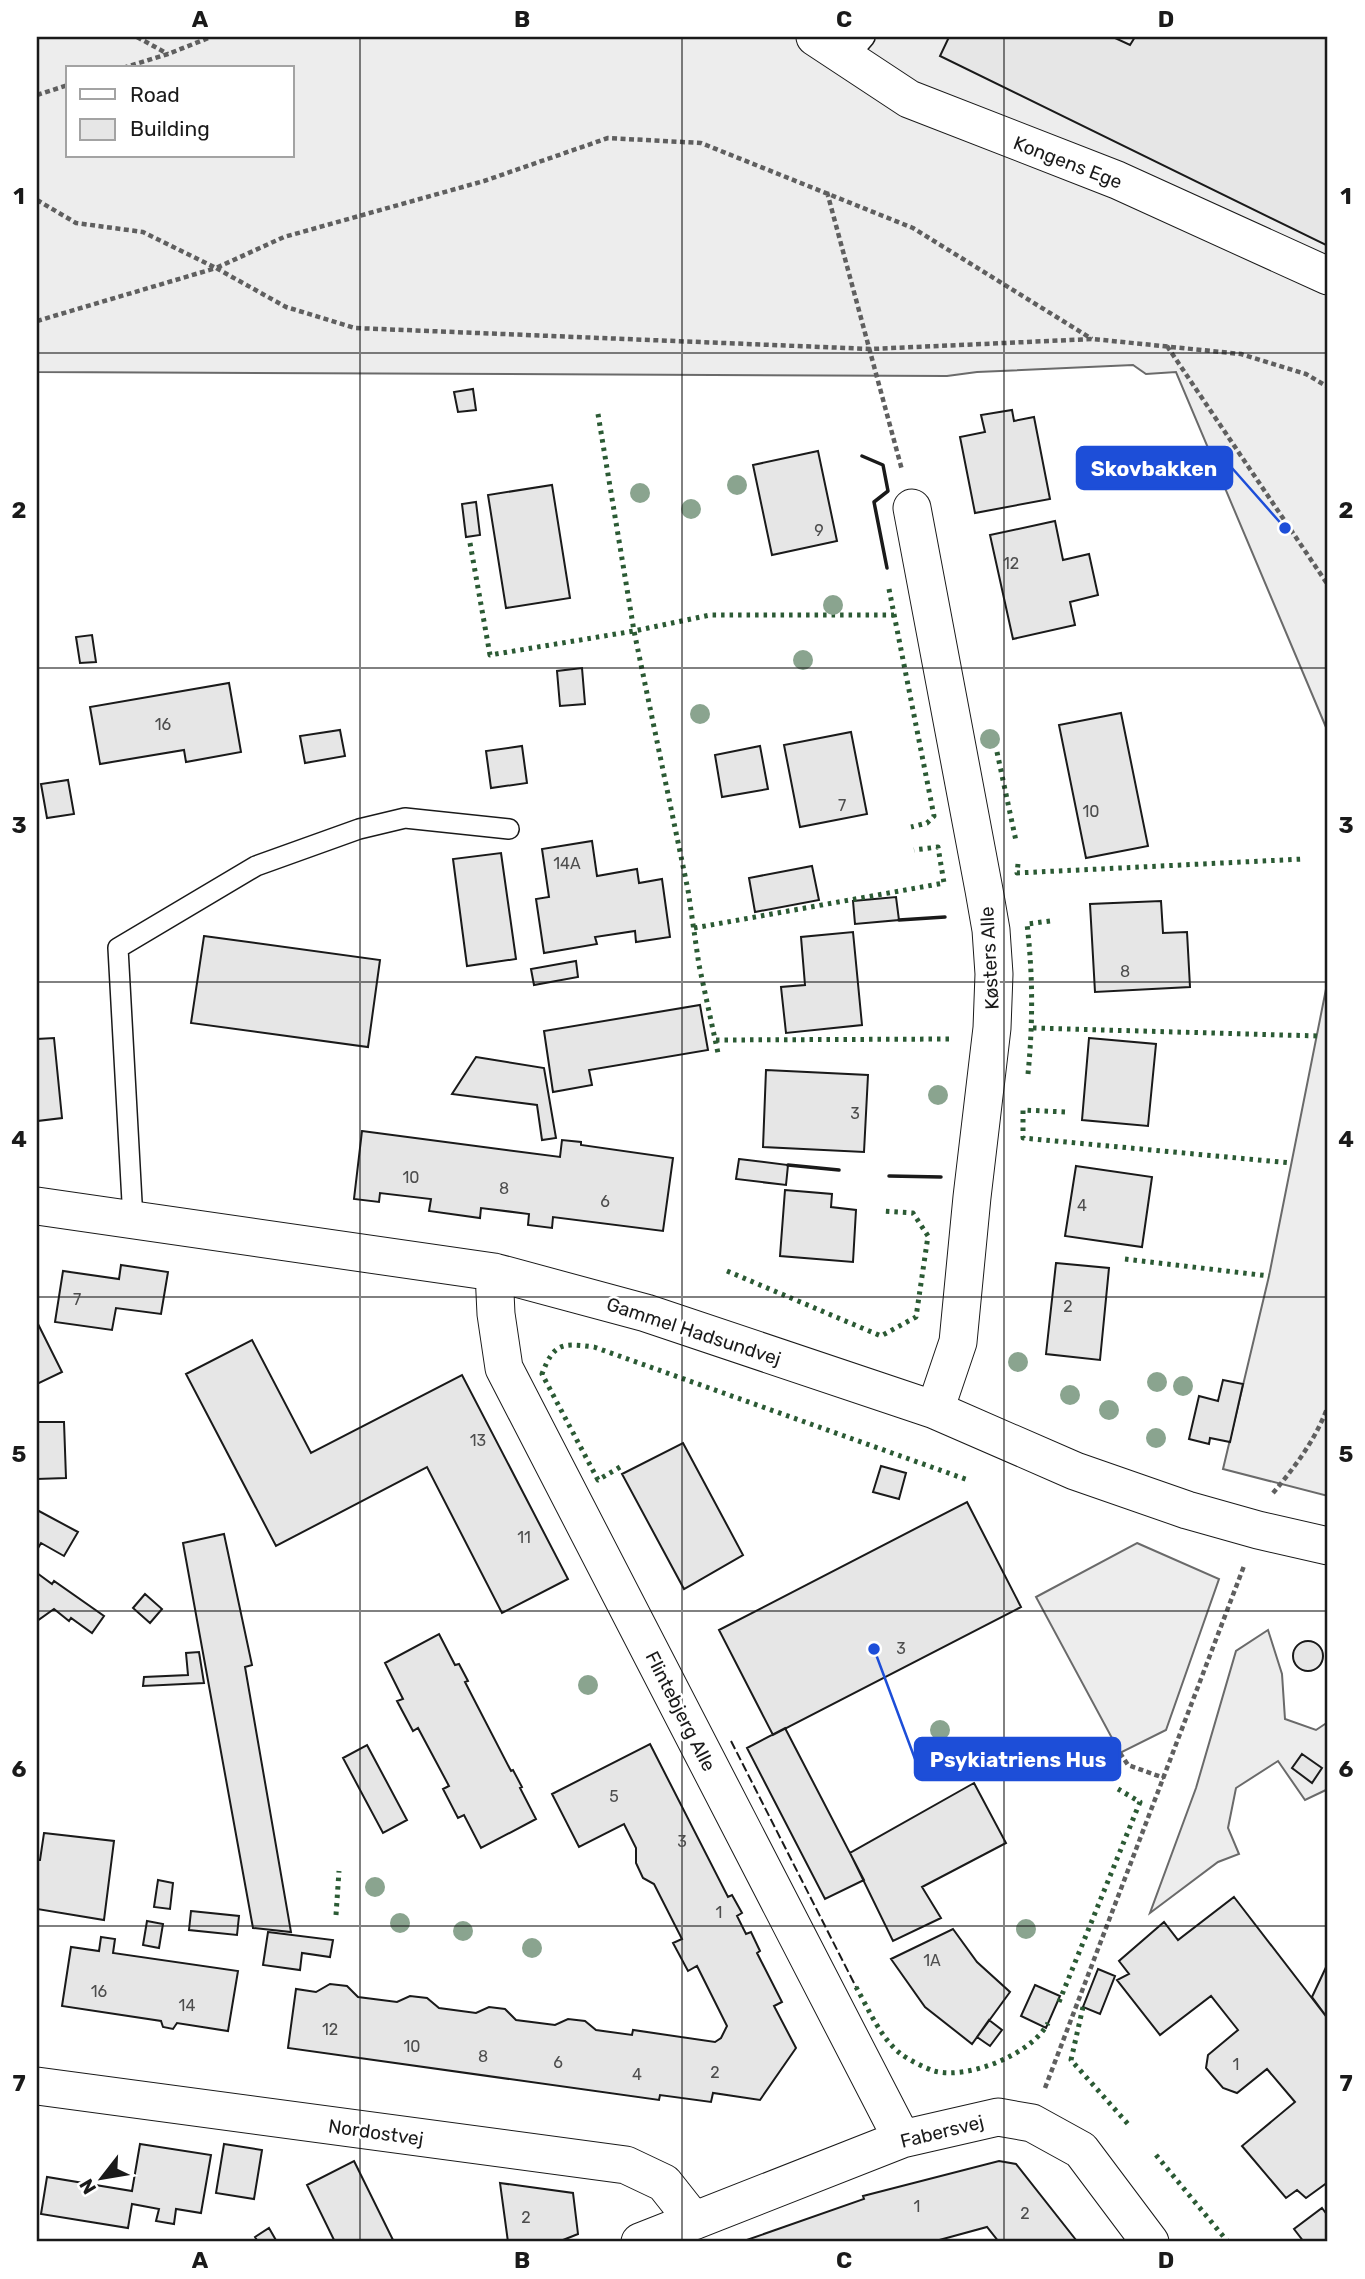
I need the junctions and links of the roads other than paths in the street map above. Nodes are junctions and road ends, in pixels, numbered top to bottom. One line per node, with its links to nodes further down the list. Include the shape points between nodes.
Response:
1 (815, 37): 2 (street, Kongens Ege)
2 (856, 48): 3 (street, Kongens Ege, via 909,99 1117,180)
3 (1328, 276)
4 (912, 508): 9 (street, Køsters Alle, via 991,930 994,974 958,1342)
5 (509, 830): 7 (lane, via 405,818 359,829 257,866 118,948)
6 (37, 1206): 7 (street, Gammel Hadsundvej)
7 (133, 1220): 8 (street, Gammel Hadsundvej)
8 (494, 1272): 9 (street, Gammel Hadsundvej, via 646,1313); 12 (street, Flintebjerg Alle, via 504,1368)
9 (935, 1410): 10 (street, Gammel Hadsundvej, via 1075,1471 1186,1510)
10 (1328, 1546)
11 (37, 2086): 13 (street, Nordostvej, via 626,2165 664,2183)
12 (902, 2139): 13 (street, Fabersvej); 15 (street, Fabersvej, via 998,2118 1032,2123 1081,2150)
13 (694, 2221): 14 (street, Fabersvej)
14 (640, 2242)
15 (1150, 2242)

